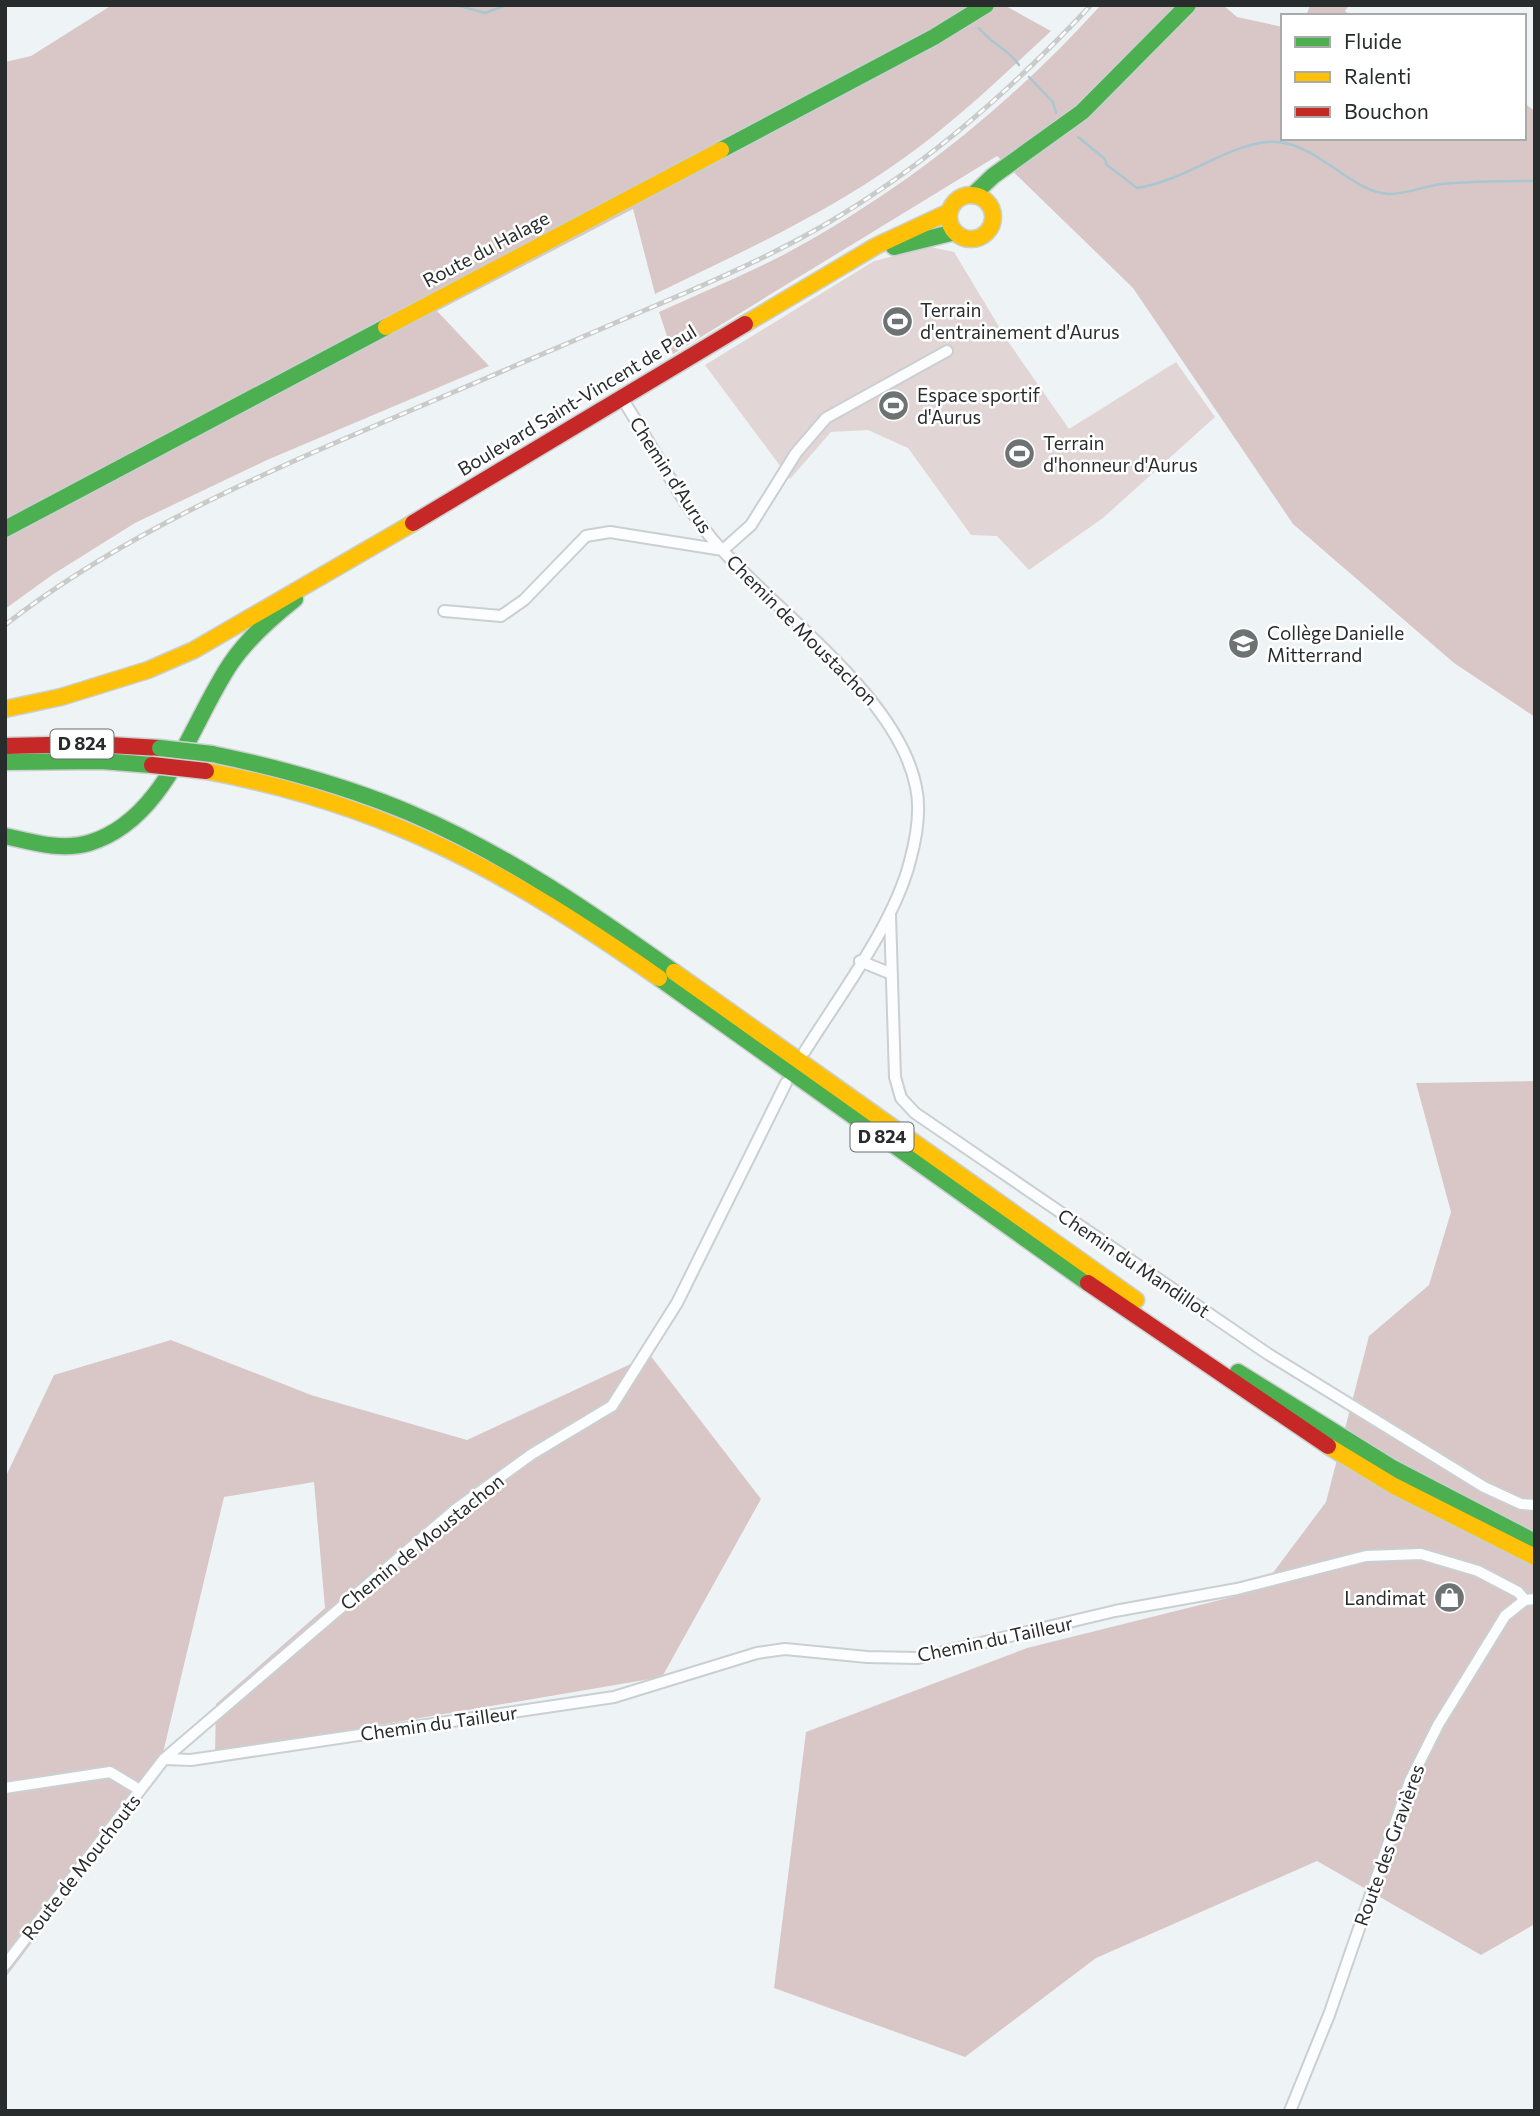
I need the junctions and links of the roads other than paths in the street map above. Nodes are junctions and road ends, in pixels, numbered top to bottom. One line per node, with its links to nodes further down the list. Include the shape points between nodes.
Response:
1 (986, 5): 11 (main road, Route du Halage, via 934,37)
2 (1188, 5): 3 (main road, via 1082,112)
3 (1005, 170): 4 (main road); 5 (main road)
4 (973, 195): 5 (main road); 6 (main road, via 958,199)
5 (989, 204): 7 (main road, via 993,218 988,232 975,239)
6 (949, 212): 7 (main road); 8 (main road, Boulevard Saint-Vincent de Paul)
7 (955, 232): 8 (main road, Boulevard Saint-Vincent de Paul)
8 (861, 256): 10 (main road, Boulevard Saint-Vincent de Paul)
9 (947, 351): 12 (street, via 826,418 796,453 751,525)
10 (621, 397): 12 (street, Chemin d'Aurus); 13 (main road, Boulevard Saint-Vincent de Paul)
11 (5, 529)
12 (723, 550): 14 (street, via 610,532 586,536 524,600 501,616); 19 (street, Chemin de Moustachon, via 879,707 904,752 916,785 916,825 902,889)
13 (316, 581): 15 (main road, via 194,650 148,670); 18 (main road, via 264,624 240,651 155,795 133,820 92,842 68,847)
14 (444, 611)
15 (5, 709)
16 (5, 746): 25 (main road, D 824, bridge, via 92,744 212,754 296,772 377,797 449,829 591,913 1217,1358 1391,1467)
17 (5, 762): 26 (main road, D 824, bridge, via 102,761 251,779 346,805 415,831 494,871 626,957 1293,1424 1394,1486)
18 (5, 836)
19 (890, 915): 20 (street, Chemin de Moustachon); 21 (street, Chemin du Mandillot)
20 (860, 961): 21 (street); 22 (street, Chemin de Moustachon)
21 (892, 974): 24 (street, Chemin du Mandillot, via 895,1077 901,1098 915,1113 1268,1354 1484,1487 1521,1504)
22 (806, 1051)
23 (786, 1083): 28 (street, Chemin de Moustachon, via 677,1303 612,1406 532,1454 456,1509)
24 (1535, 1505)
25 (1535, 1542)
26 (1535, 1557)
27 (1530, 1599): 28 (street, Chemin du Tailleur, via 1478,1571 1421,1554 1366,1556 1237,1589 1115,1611 918,1658 785,1649 731,1660 614,1697 191,1760); 33 (street, Route des Gravières, via 1505,1616 1438,1725 1410,1781 1329,2015)
28 (164, 1759): 29 (street, Chemin de Moustachon)
29 (156, 1769): 31 (street, Route de Mouchouts)
30 (5, 1788): 31 (street, via 110,1772)
31 (140, 1790): 32 (street, Route de Mouchouts)
32 (5, 1965)
33 (1290, 2111)

